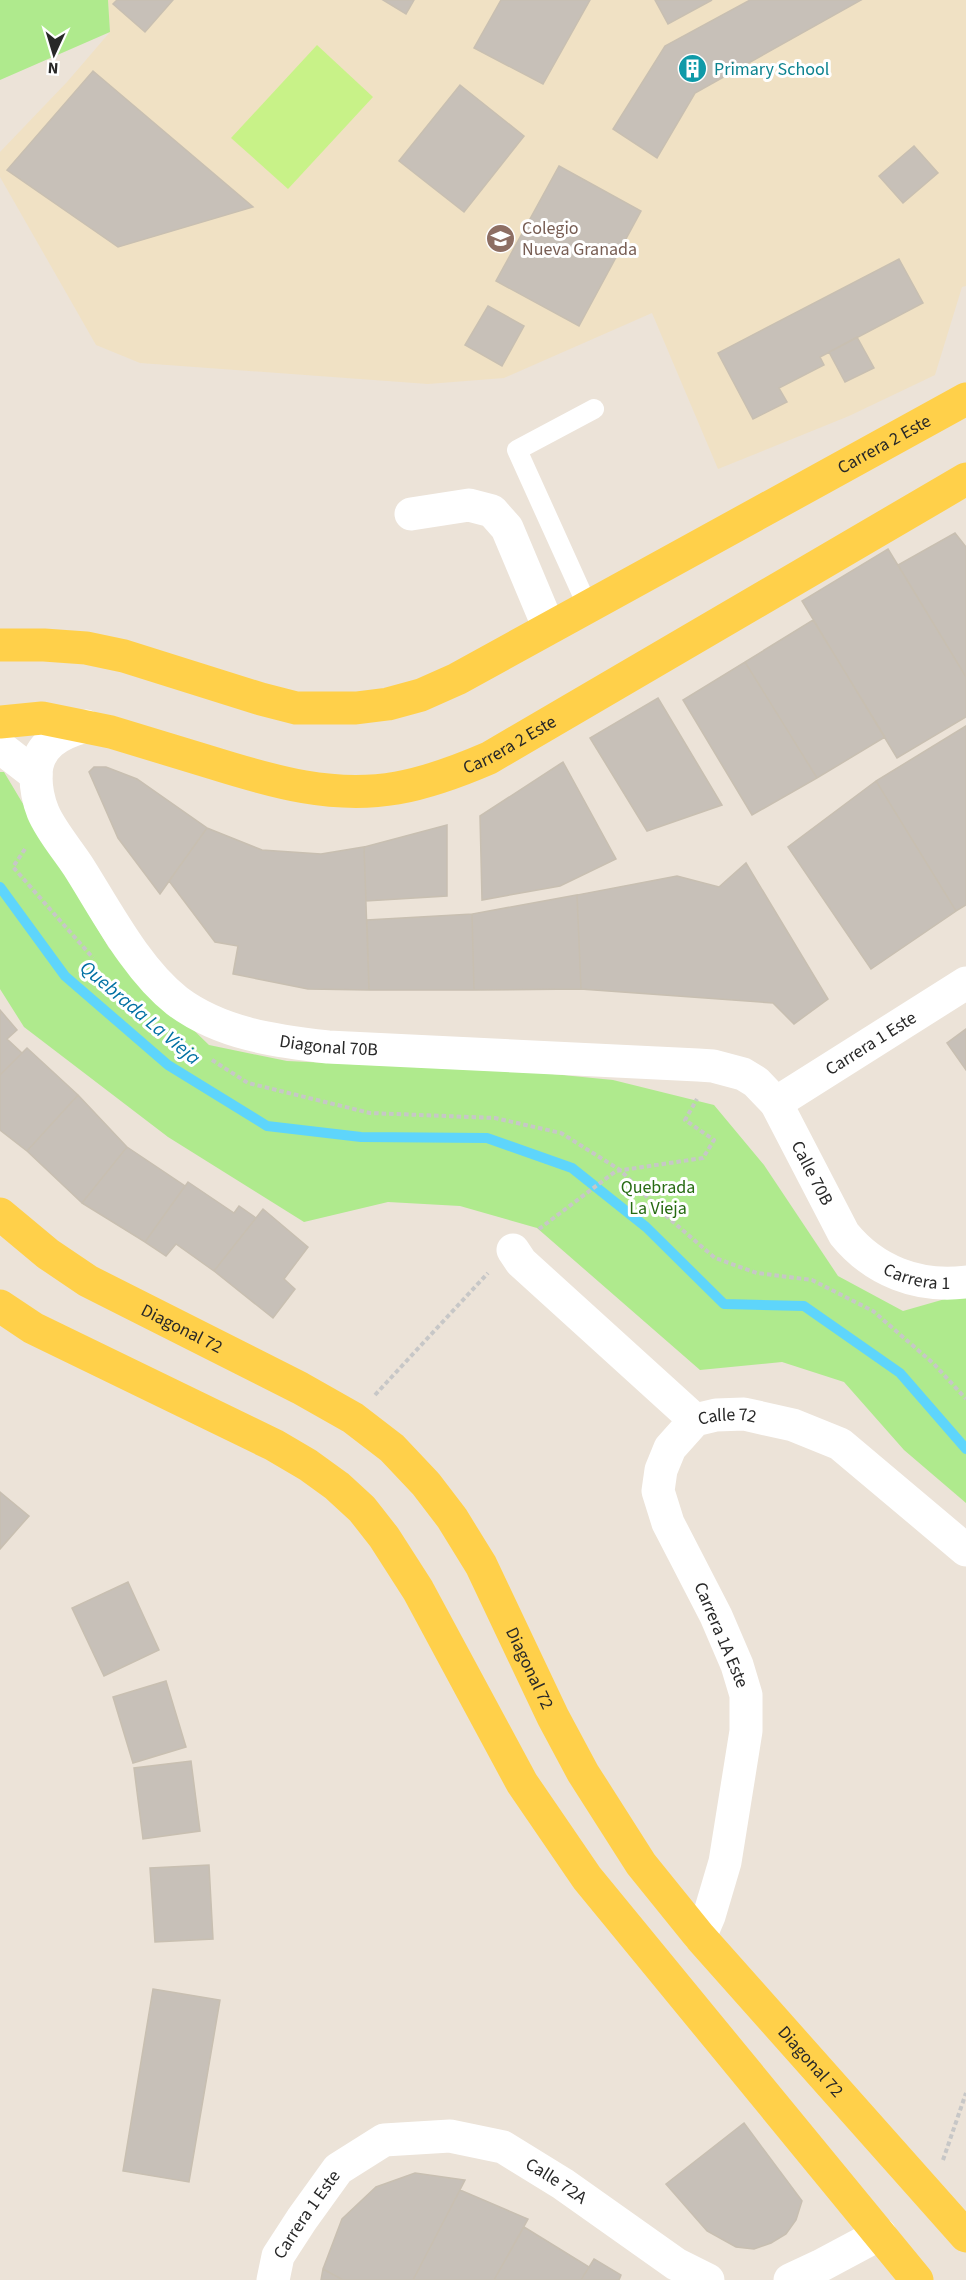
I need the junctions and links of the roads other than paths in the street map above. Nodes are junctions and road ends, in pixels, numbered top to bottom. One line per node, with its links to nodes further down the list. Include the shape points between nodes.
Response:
1 (966, 399): 5 (main road, Carrera 2 Este)
2 (594, 409): 5 (lane, via 517,450)
3 (966, 480): 9 (main road, Carrera 2 Este, via 489,758 443,777 359,792 316,790 279,783)
4 (411, 514): 6 (street, via 469,505 492,511 507,528)
5 (588, 607): 6 (main road, Carrera 2 Este)
6 (549, 628): 7 (main road, Carrera 2 Este, via 421,696 388,704 334,709 296,708 86,648)
7 (0, 645)
8 (0, 722): 9 (main road, Carrera 2 Este, via 42,718)
9 (86, 726): 11 (street, via 58,735 47,746)
10 (0, 747): 11 (street)
11 (36, 775): 13 (street, Diagonal 70B, via 43,813 147,972 177,1000 204,1017 235,1030 328,1047 728,1069 743,1074)
12 (966, 983): 13 (street, Carrera 1 Este)
13 (766, 1093): 16 (street, Calle 70B, via 844,1234)
14 (0, 1214): 21 (main road, Diagonal 72, via 88,1281 300,1388 353,1418 392,1448 452,1518 481,1565 583,1773 641,1864)
15 (517, 1256): 19 (street, Calle 72)
16 (870, 1261): 17 (street, Carrera 1, via 922,1280)
17 (966, 1282)
18 (0, 1306): 23 (main road, via 33,1328 282,1450 337,1486 362,1509 418,1590 522,1783 587,1878)
19 (695, 1420): 20 (street, Calle 72, via 744,1414 793,1425 840,1444); 21 (street, Carrera 1A Este, via 670,1448 658,1491 668,1523 716,1616 746,1695 746,1731 725,1862)
20 (966, 1551)
21 (700, 1937): 24 (main road, Diagonal 72)
22 (384, 2140): 25 (street, Carrera 1 Este, via 339,2169 278,2256); 26 (street, Calle 72A, via 450,2136 503,2147 676,2264)
23 (880, 2234): 27 (street); 28 (main road)
24 (966, 2236)
25 (273, 2280)
26 (708, 2280)
27 (790, 2280)
28 (917, 2280)

